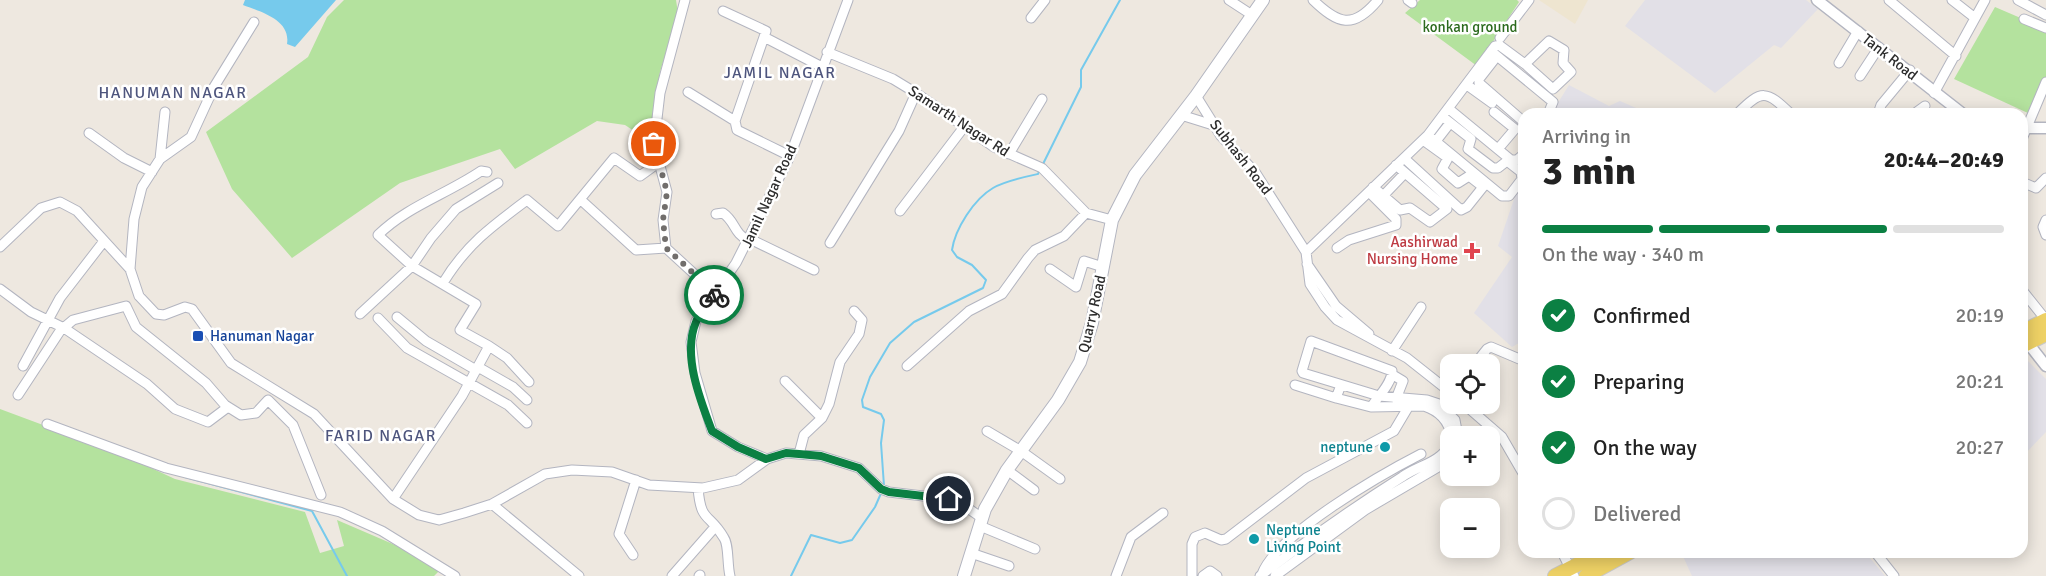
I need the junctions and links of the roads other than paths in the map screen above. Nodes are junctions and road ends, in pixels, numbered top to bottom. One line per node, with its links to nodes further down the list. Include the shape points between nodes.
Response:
1 (685, 0): 68 (street, via 660,93 654,144)
2 (848, 0): 26 (street, Jamil Nagar Road)
3 (1046, 0): 17 (street)
4 (1229, 0): 15 (street)
5 (1263, 0): 15 (main road, Quarry Road)
6 (1313, 0): 7 (street, via 1344,22 1354,20)
7 (1377, 0)
8 (1529, 0): 24 (street)
9 (1816, 0): 22 (street, Tank Road)
10 (1889, 0): 28 (street)
11 (1952, 0): 18 (street)
12 (1985, 0): 18 (street)
13 (2018, 0): 16 (street)
14 (723, 11): 23 (street, via 766,31)
15 (1252, 15): 39 (main road, Quarry Road)
16 (2046, 15)
17 (1031, 18)
18 (1975, 18): 28 (street)
19 (2024, 19): 21 (street)
20 (254, 22): 65 (street, via 214,87 191,137)
21 (2046, 28)
22 (1858, 31): 25 (street, Tank Road); 29 (street)
23 (764, 37): 31 (street); 53 (street)
24 (1500, 38)
25 (1879, 47): 32 (street, Tank Road); 33 (street)
26 (827, 52): 31 (street, Jamil Nagar Road); 37 (street, Samarth Nagar Rd, via 893,79)
27 (1494, 54): 30 (street, via 1499,45); 35 (street); 42 (street, via 1553,102); 51 (street, via 1479,83)
28 (1956, 56): 38 (street)
29 (1839, 63)
30 (1525, 64): 30 (street, via 1549,41 1564,50 1563,63 1570,72 1553,90)
31 (822, 67): 64 (street, Jamil Nagar Road)
32 (1910, 70): 38 (street, Tank Road); 45 (street)
33 (1860, 76)
34 (2046, 82): 54 (street)
35 (1467, 85): 48 (street); 62 (street, via 1515,129)
36 (688, 92): 53 (street)
37 (916, 93): 56 (street, Samarth Nagar Rd); 90 (street, via 899,131)
38 (1934, 93): 47 (street, Tank Road)
39 (1196, 96): 50 (main road, Quarry Road); 55 (street, Subhash Road)
40 (1041, 99): 63 (street)
41 (1925, 106): 46 (street)
42 (1550, 108)
43 (1743, 108): 44 (street, via 1753,98 1769,95)
44 (1784, 108)
45 (1880, 108)
46 (1922, 108)
47 (1955, 108)
48 (1449, 109): 52 (street); 62 (street)
49 (165, 112): 65 (street)
50 (1181, 115): 55 (street); 83 (main road, Quarry Road, via 1135,175)
51 (1518, 117)
52 (1447, 120): 60 (street); 61 (street); 69 (street, via 1471,139 1468,149 1492,168 1507,160)
53 (735, 121): 64 (street, via 737,130)
54 (2028, 121)
55 (1213, 125): 94 (street, Subhash Road, via 1255,172)
56 (964, 127): 63 (street, Samarth Nagar Rd); 80 (street)
57 (2028, 128): 58 (street)
58 (2046, 128)
59 (88, 133): 70 (street)
60 (1425, 137): 61 (street); 67 (street); 67 (street, via 1448,158 1444,171 1458,183 1469,176 1483,187 1467,207 1461,210)
61 (1436, 141): 75 (street, via 1502,196 1509,196)
62 (1498, 149): 66 (street, via 1511,160)
63 (1010, 154): 81 (street, Samarth Nagar Rd, via 1041,167)
64 (790, 156): 87 (street, Jamil Nagar Road)
65 (160, 159): 70 (street)
66 (1518, 159)
67 (1400, 162): 72 (street); 77 (street)
68 (658, 163): 79 (street, via 640,176 614,158); 92 (street, via 667,192 663,220)
69 (1518, 169)
70 (152, 172): 97 (street, via 142,187 134,219)
71 (487, 172): 95 (street, via 481,171 393,220 378,236)
72 (1405, 173): 78 (street); 78 (street, via 1447,209 1430,222 1410,208 1400,210)
73 (2046, 178): 76 (street, via 2036,188)
74 (498, 183): 95 (street, via 456,209)
75 (1518, 184)
76 (2028, 185)
77 (1371, 190): 78 (street); 85 (street); 88 (street, via 1396,219 1396,225)
78 (1383, 196)
79 (581, 200): 92 (street, via 636,250); 100 (street, via 558,226 527,200 477,238 458,258)
80 (900, 211)
81 (1086, 213): 83 (street); 121 (street, via 1064,236 1035,250 1002,294 969,311)
82 (716, 214): 87 (street, via 729,217 737,235)
83 (1112, 220): 96 (main road, Quarry Road)
84 (2046, 220): 86 (street)
85 (1336, 224): 88 (street); 94 (street)
86 (2046, 235)
87 (750, 240): 99 (street); 102 (street, Jamil Nagar Road)
88 (1349, 240): 93 (street)
89 (104, 241): 91 (street, via 76,211 60,202 41,208); 97 (street); 109 (street, via 60,298)
90 (830, 243)
91 (0, 247)
92 (666, 248): 102 (street)
93 (1337, 248)
94 (1306, 252): 117 (street, via 1310,284 1325,307 1337,320)
95 (412, 266): 100 (street); 106 (street)
96 (1103, 267): 98 (street, via 1084,261 1076,287); 146 (main road, Quarry Road, via 1080,362)
97 (130, 269): 164 (street, via 139,296 150,310 164,315 184,307 192,309 231,363 314,414)
98 (1050, 269)
99 (814, 270)
100 (443, 283): 116 (street, via 476,304 460,330)
101 (0, 289): 109 (street, via 31,312)
102 (715, 293): 150 (street, Jamil Nagar Road, via 696,321 691,342 704,409 712,431)
103 (2028, 298): 110 (street)
104 (1421, 307): 117 (street)
105 (854, 311): 140 (street, via 862,320 859,334 840,362)
106 (360, 314)
107 (397, 317): 123 (street, via 426,341)
108 (378, 318): 126 (street, via 407,348)
109 (50, 320): 111 (street); 120 (street)
110 (2046, 320): 112 (main road)
111 (64, 328): 131 (street); 137 (street, via 147,384 175,409 208,422); 137 (street, via 73,320 126,306 136,327 206,383)
112 (2028, 335)
113 (2045, 337): 114 (main road)
114 (2028, 339)
115 (2028, 345): 122 (street)
116 (489, 346): 123 (street); 127 (street, via 507,358)
117 (1392, 351): 128 (street)
118 (1483, 354): 119 (street, via 1491,347)
119 (1518, 358)
120 (23, 366)
121 (907, 366)
122 (2046, 366)
123 (477, 368): 126 (street); 133 (street)
124 (1392, 375): 130 (street, via 1389,368 1311,341 1303,374); 132 (street); 135 (street, via 1403,381)
125 (785, 381): 140 (street)
126 (469, 382): 141 (street, via 508,405); 164 (street)
127 (529, 382)
128 (1440, 384)
129 (1295, 385): 134 (street)
130 (1341, 385): 132 (street); 134 (street)
131 (18, 395)
132 (1379, 396): 135 (street); 138 (street)
133 (527, 399)
134 (1336, 399): 138 (street)
135 (1396, 399): 136 (street)
136 (1412, 403): 138 (street); 143 (street, via 1434,409); 144 (street, via 1439,404); 189 (street, via 1394,431 1306,478 1226,539 1205,533 1195,537)
137 (228, 407): 163 (street, via 242,415 256,413 268,400 283,413 293,425)
138 (1371, 407)
139 (1476, 414): 153 (street, via 1502,437)
140 (822, 418): 148 (street, via 804,435)
141 (527, 423)
142 (47, 424): 182 (street, via 166,468 340,512 382,531)
143 (1447, 426)
144 (1456, 426)
145 (987, 431): 146 (street)
146 (1021, 451): 155 (main road, Quarry Road); 158 (street)
147 (1421, 453): 152 (street)
148 (799, 454): 150 (street); 168 (street, via 821,456 859,468 885,490 949,499)
149 (1440, 458): 151 (street)
150 (766, 459): 160 (street, via 738,480)
151 (1430, 462): 156 (street); 157 (street)
152 (1399, 465): 157 (street); 162 (street)
153 (1518, 465)
154 (1440, 468): 156 (street)
155 (1007, 470): 161 (street); 168 (main road, Quarry Road)
156 (1436, 471): 166 (street)
157 (1405, 475): 166 (street)
158 (1060, 479)
159 (636, 480): 160 (street, via 649,485); 165 (street, via 612,472 572,470 545,474); 174 (street, via 619,534)
160 (698, 488): 169 (street, via 700,511)
161 (1034, 490)
162 (1356, 493): 166 (street); 170 (street)
163 (321, 495)
164 (393, 499): 165 (street, via 419,515 439,519)
165 (492, 504): 184 (street)
166 (1364, 507): 171 (street)
167 (1163, 513): 188 (street, via 1131,537)
168 (981, 522): 172 (street); 173 (main road, Quarry Road)
169 (715, 527): 185 (street); 186 (street, via 728,548)
170 (1304, 528): 171 (street); 183 (street, via 1277,550)
171 (1312, 542): 183 (street); 191 (street)
172 (1035, 549)
173 (971, 553): 179 (street); 187 (main road, Quarry Road)
174 (633, 555)
175 (1565, 558): 181 (street)
176 (1593, 558): 181 (main road)
177 (1619, 558): 193 (main road)
178 (1880, 558): 194 (street)
179 (1009, 566)
180 (1204, 572): 190 (street)
181 (1572, 572): 192 (main road)
182 (453, 575)
183 (1261, 575)
184 (579, 576)
185 (672, 576)
186 (730, 576)
187 (964, 576)
188 (1116, 576)
189 (1192, 576)
190 (1217, 576)
191 (1275, 576)
192 (1555, 576)
193 (1586, 576)
194 (1894, 576)

